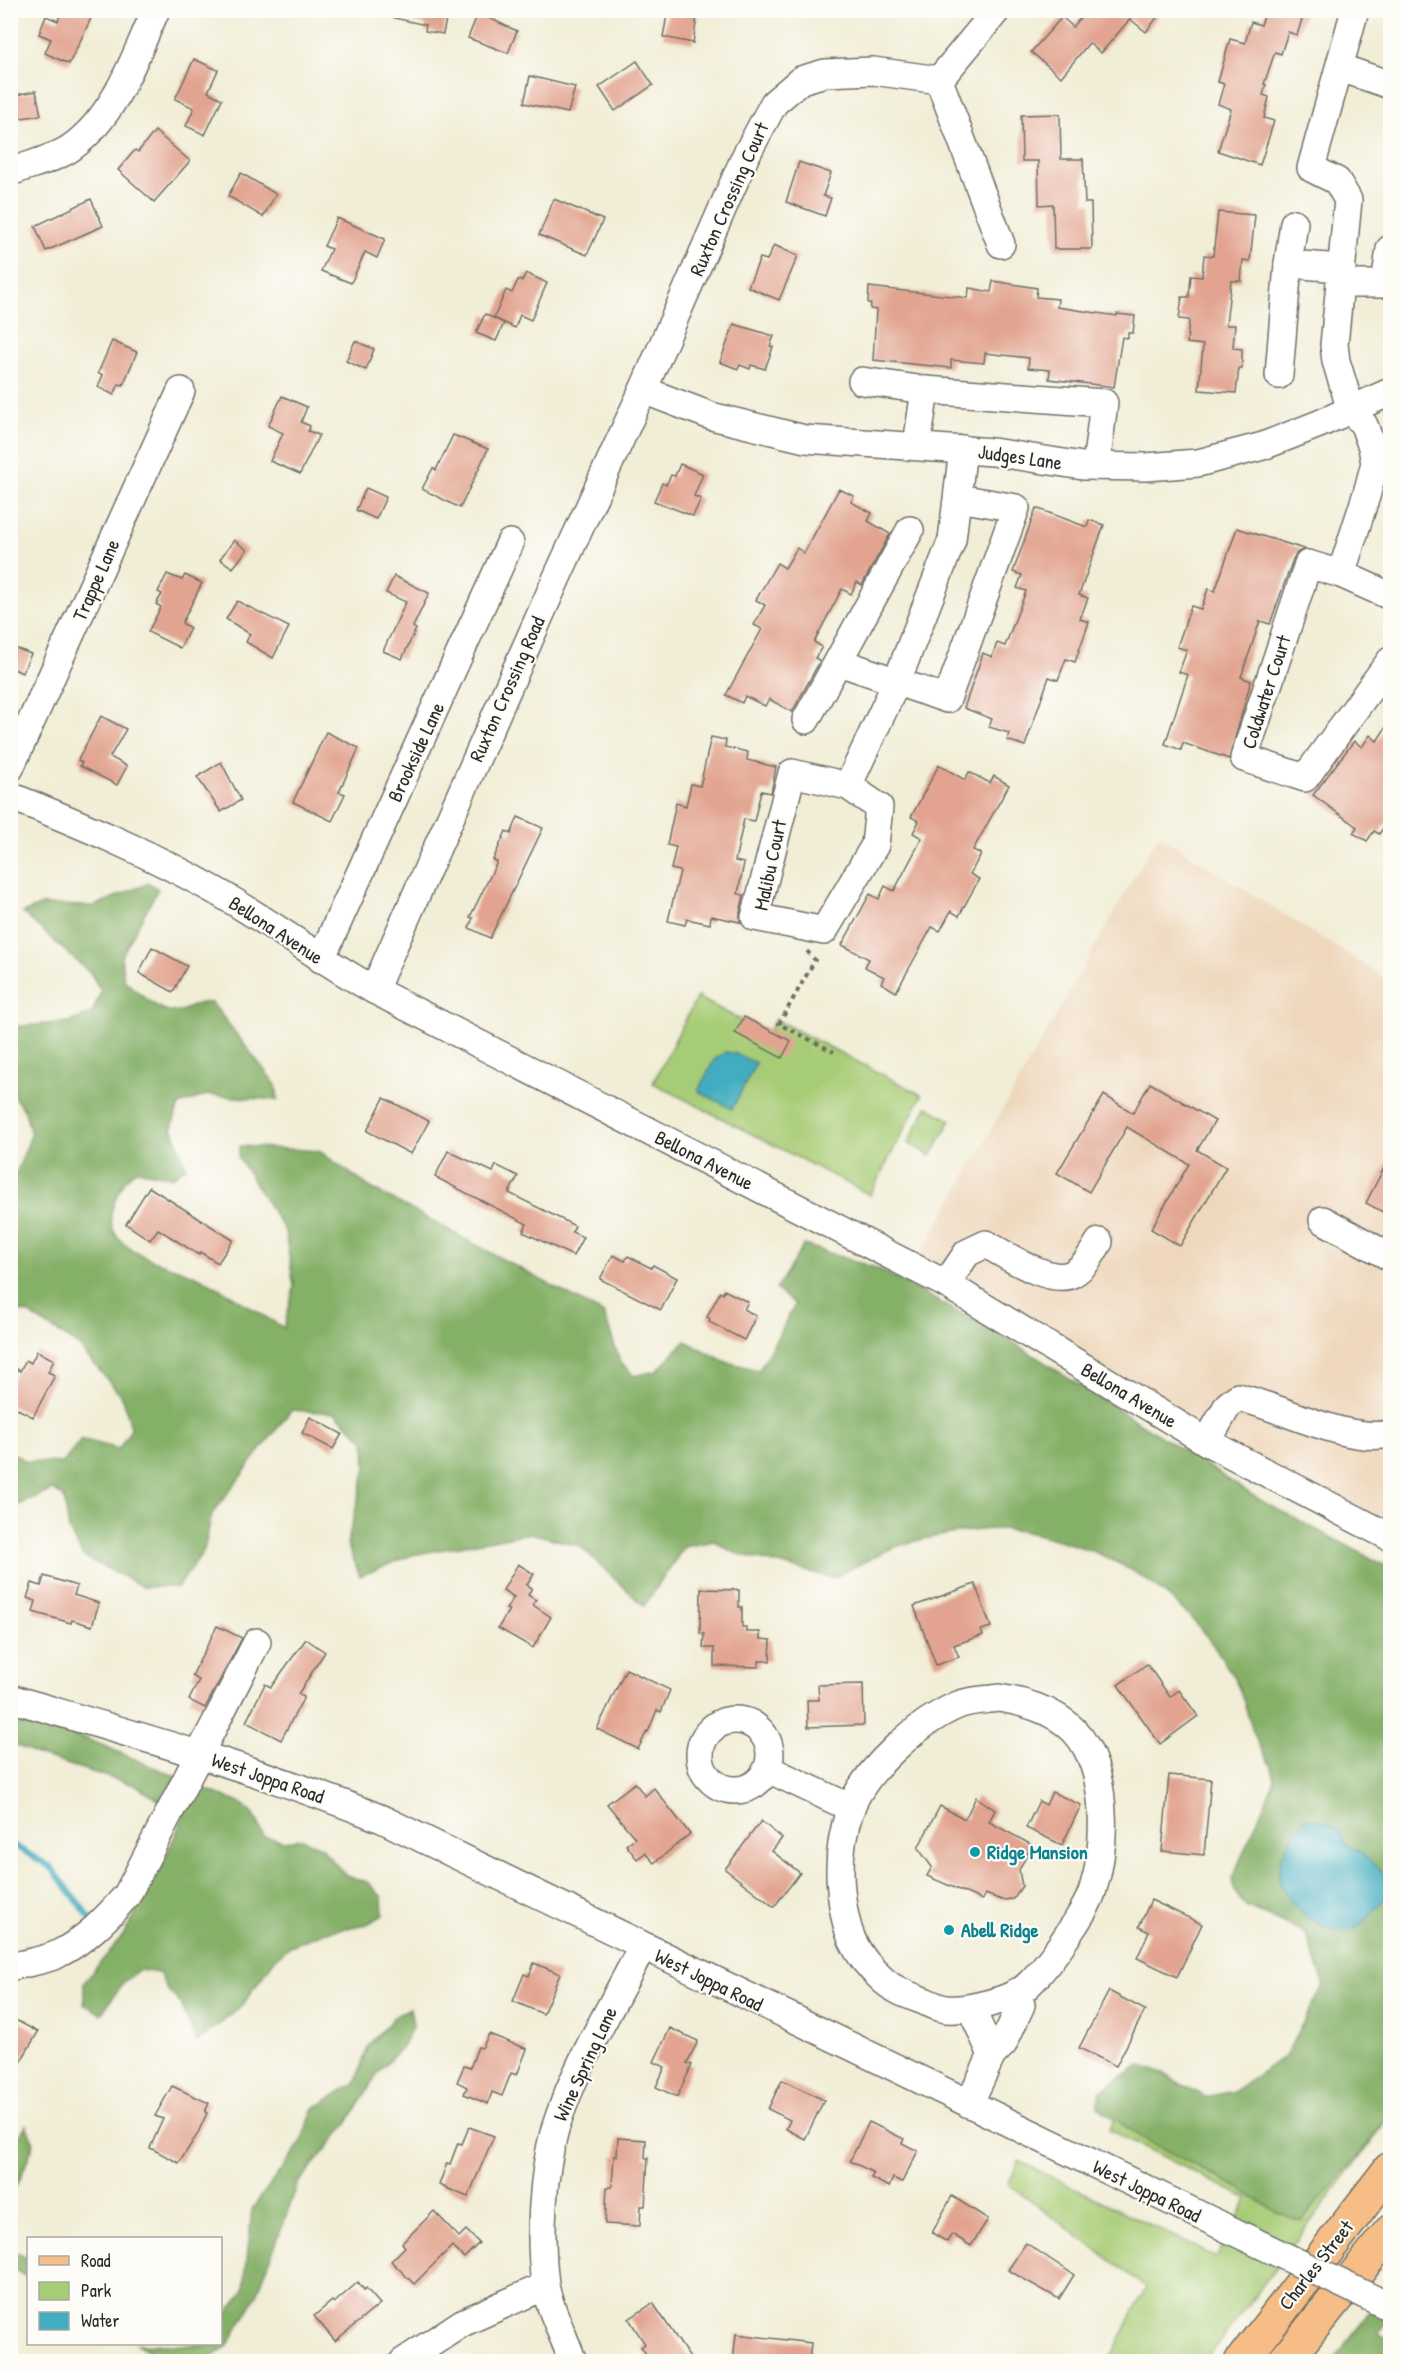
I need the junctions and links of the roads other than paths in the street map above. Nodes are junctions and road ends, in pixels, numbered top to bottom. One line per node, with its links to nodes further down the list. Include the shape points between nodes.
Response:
1 (156, 10): 7 (street, via 116,97 97,123 71,148)
2 (997, 10): 5 (street)
3 (1355, 10): 4 (street)
4 (1341, 69): 6 (street); 12 (street, via 1311,168 1337,181 1348,200)
5 (939, 80): 9 (street); 15 (street, Ruxton Crossing Court, via 873,71 825,73 801,80 774,103 745,157)
6 (1390, 85)
7 (10, 171)
8 (1294, 223): 11 (street)
9 (1001, 244)
10 (1390, 249): 12 (street, via 1385,284)
11 (1288, 264): 12 (street); 13 (street)
12 (1341, 276): 19 (street, via 1334,345)
13 (1279, 375)
14 (862, 381): 16 (street)
15 (644, 390): 20 (street, Judges Lane, via 711,416 805,439); 36 (street, Ruxton Crossing Road)
16 (925, 390): 20 (street); 22 (street, via 1104,403)
17 (181, 391): 32 (street, Trappe Lane)
18 (1390, 392): 19 (street, Judges Lane)
19 (1351, 410): 22 (street, Judges Lane, via 1263,446 1198,464); 26 (street, via 1364,425 1375,463)
20 (917, 446): 21 (street, Judges Lane)
21 (963, 449): 22 (street, Judges Lane); 23 (street)
22 (1096, 466)
23 (959, 498): 30 (street, via 952,540); 30 (street, via 1016,508 947,699)
24 (910, 530): 29 (street)
25 (510, 543): 35 (street, Brookside Lane)
26 (1341, 574): 27 (street, Coldwater Court); 28 (street, Coldwater Court, via 1308,564 1244,758 1305,778)
27 (1390, 596)
28 (1390, 661)
29 (839, 662): 30 (street); 31 (street)
30 (897, 681): 33 (street)
31 (806, 720)
32 (10, 768)
33 (848, 786): 33 (street, Malibu Court, via 879,807 875,845 824,931 755,917 792,773)
34 (10, 796): 35 (street, Bellona Avenue, via 172,867)
35 (321, 959): 36 (street, Bellona Avenue)
36 (374, 990): 40 (street, Bellona Avenue)
37 (1323, 1220): 39 (street)
38 (1099, 1242): 40 (street, via 1089,1259 1071,1275 1047,1275 986,1244 967,1253)
39 (1390, 1257)
40 (946, 1284): 42 (street, Bellona Avenue)
41 (1390, 1434): 42 (street, via 1374,1437 1332,1428 1238,1397 1227,1405)
42 (1207, 1442): 43 (street, Bellona Avenue)
43 (1390, 1538)
44 (256, 1642): 46 (street)
45 (10, 1698): 46 (street, West Joppa Road)
46 (198, 1754): 49 (street, West Joppa Road, via 382,1819); 50 (street, via 126,1895 104,1921 54,1956)
47 (768, 1769): 48 (street)
48 (851, 1808): 51 (street, via 873,1772 905,1738 959,1704 999,1698 1028,1702 1073,1730 1086,1746 1104,1814 1093,1890 1052,1959); 52 (street, via 838,1865 843,1918 859,1955 886,1983 910,1996 944,2009)
49 (642, 1947): 54 (street, West Joppa Road); 57 (street, Wine Spring Lane, via 577,2073 556,2129 544,2192)
50 (10, 1967)
51 (1017, 1992): 52 (street); 53 (street, via 1022,2005 1003,2044)
52 (971, 2008): 53 (street)
53 (992, 2055): 54 (street)
54 (969, 2104): 58 (street, West Joppa Road, bridge)
55 (1390, 2169): 61 (main road, Charles Street)
56 (1390, 2232): 62 (main road, Charles Street)
57 (545, 2286): 59 (street, via 462,2324); 60 (street, Wine Spring Lane)
58 (1390, 2307)
59 (404, 2361)
60 (573, 2361)
61 (1241, 2361)
62 (1284, 2361)

